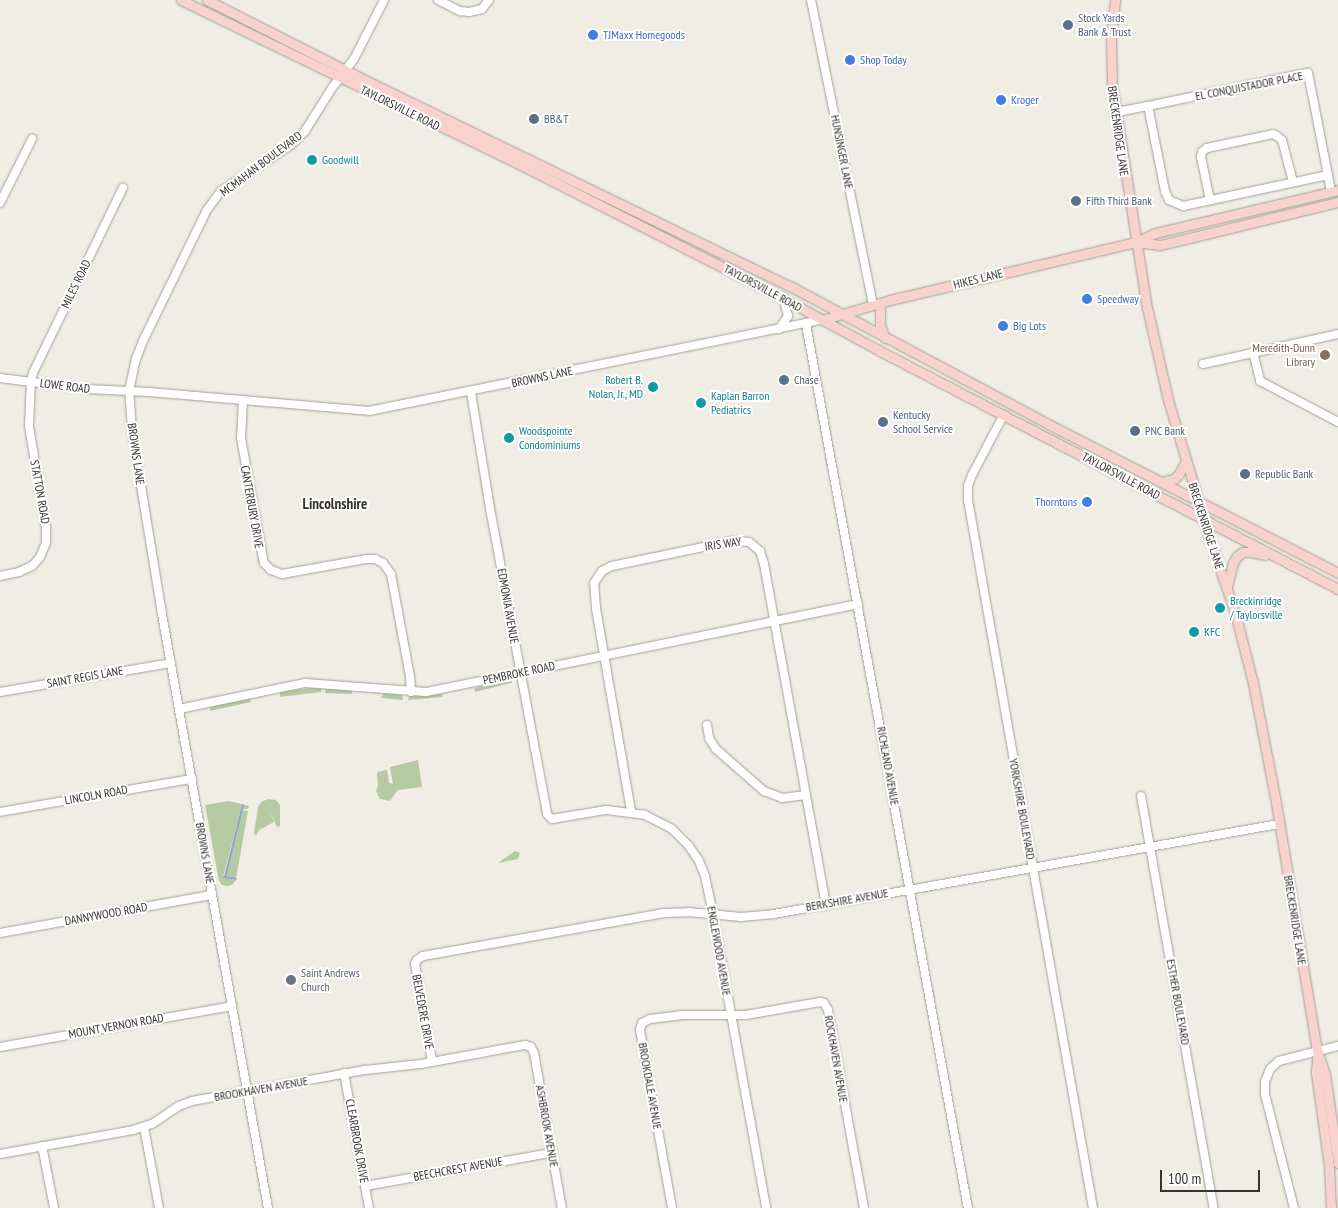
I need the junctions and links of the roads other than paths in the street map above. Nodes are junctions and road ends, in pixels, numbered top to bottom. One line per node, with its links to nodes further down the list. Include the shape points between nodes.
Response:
1 (181, 0): 10 (main road, TAYLORSVILLE ROAD)
2 (207, 0): 8 (main road, TAYLORSVILLE ROAD)
3 (384, 0): 9 (street, MCMAHAN BOULEVARD)
4 (438, 0): 5 (street, via 469,12 482,8)
5 (489, 0)
6 (811, 0): 23 (street, HUNSINGER LANE)
7 (1115, 0): 12 (main road, BRECKENRIDGE LANE, via 1111,72)
8 (217, 2): 9 (main road, TAYLORSVILLE ROAD)
9 (346, 70): 10 (street, MCMAHAN BOULEVARD); 24 (main road, TAYLORSVILLE ROAD, via 788,285)
10 (340, 78): 22 (main road, TAYLORSVILLE ROAD); 34 (street, MCMAHAN BOULEVARD, via 305,131 292,144 221,191 206,210 143,341)
11 (1148, 106): 12 (street, EL CONQUISTADOR PLACE, via 1122,111); 14 (street, EL CONQUISTADOR PLACE, via 1308,73); 18 (street, via 1169,200 1182,206)
12 (1115, 116): 21 (main road, BRECKENRIDGE LANE)
13 (32, 139): 20 (street)
14 (1328, 175): 15 (street); 17 (street, EL CONQUISTADOR PLACE)
15 (1293, 182): 18 (street); 18 (street, via 1282,140 1273,134 1207,148 1201,157)
16 (123, 188): 33 (street, MILES ROAD)
17 (1334, 191): 21 (main road, HIKES LANE, via 1155,233)
18 (1210, 200)
19 (1338, 202): 21 (main road, HIKES LANE, via 1160,245)
20 (0, 203)
21 (1136, 242): 23 (main road, HIKES LANE); 39 (main road, BRECKENRIDGE LANE, via 1155,352)
22 (782, 297): 25 (main road, TAYLORSVILLE ROAD); 27 (street, via 788,316)
23 (876, 304): 24 (main road, HIKES LANE); 29 (main road)
24 (840, 314): 25 (main road, HIKES LANE); 29 (main road, TAYLORSVILLE ROAD)
25 (822, 320): 26 (street, BROWNS LANE); 37 (main road, TAYLORSVILLE ROAD)
26 (806, 324): 27 (street, BROWNS LANE); 48 (street, RICHLAND AVENUE)
27 (779, 328): 35 (street, BROWNS LANE)
28 (1338, 334): 30 (street)
29 (885, 338): 40 (main road, TAYLORSVILLE ROAD)
30 (1253, 352): 31 (street); 38 (street, via 1260,381)
31 (1203, 364)
32 (0, 378): 33 (street, LOWE ROAD)
33 (31, 381): 34 (street, LOWE ROAD); 45 (street, STATTON ROAD, via 29,426 46,543 32,566)
34 (129, 391): 36 (street, BROWNS LANE); 51 (street, BROWNS LANE, via 132,430)
35 (471, 392): 36 (street, BROWNS LANE, via 369,411); 52 (street, EDMONIA AVENUE)
36 (243, 401): 54 (street, CANTERBURY DRIVE, via 240,438 264,563 270,570 282,574 366,559 375,559 383,564 391,574)
37 (1003, 416): 42 (main road, TAYLORSVILLE ROAD); 65 (street, YORKSHIRE BOULEVARD, via 972,474 968,500)
38 (1338, 422)
39 (1186, 461): 40 (main road, via 1174,479); 41 (main road, BRECKENRIDGE LANE)
40 (1161, 482): 41 (main road, TAYLORSVILLE ROAD)
41 (1198, 502): 42 (main road, BRECKENRIDGE LANE); 44 (main road, TAYLORSVILLE ROAD)
42 (1203, 518): 43 (main road, TAYLORSVILLE ROAD); 46 (main road, BRECKENRIDGE LANE)
43 (1277, 557): 46 (main road, via 1243,552 1233,563); 47 (main road, TAYLORSVILLE ROAD)
44 (1338, 573)
45 (0, 576)
46 (1227, 587): 63 (main road, BRECKENRIDGE LANE, via 1253,682)
47 (1338, 589)
48 (858, 604): 49 (street, PEMBROKE ROAD); 66 (street, RICHLAND AVENUE)
49 (774, 620): 50 (street, PEMBROKE ROAD); 50 (street, IRIS WAY, via 760,551 744,540 723,542 612,566 602,571 593,590); 58 (street, IRIS WAY)
50 (605, 655): 52 (street, PEMBROKE ROAD); 60 (street, IRIS WAY)
51 (171, 663): 53 (street, SAINT REGIS LANE); 55 (street, BROWNS LANE)
52 (521, 673): 54 (street, PEMBROKE ROAD, via 426,692); 62 (street, EDMONIA AVENUE)
53 (0, 692)
54 (411, 692): 55 (street, PEMBROKE ROAD, via 305,683)
55 (179, 709): 57 (street, BROWNS LANE)
56 (707, 724): 58 (street, via 709,738 716,749 764,792 782,798)
57 (192, 779): 61 (street, LINCOLN ROAD); 67 (street, BROWNS LANE)
58 (806, 795): 68 (street, IRIS WAY)
59 (1141, 796): 64 (street, ESTHER BOULEVARD)
60 (632, 811): 62 (street, ENGLEWOOD AVENUE, via 606,810); 69 (street, ENGLEWOOD AVENUE, via 664,824 688,844 703,869)
61 (0, 812)
62 (550, 818)
63 (1279, 824): 64 (street, BERKSHIRE AVENUE); 77 (main road, BRECKENRIDGE LANE)
64 (1150, 847): 65 (street, BERKSHIRE AVENUE); 97 (street, ESTHER BOULEVARD)
65 (1032, 868): 66 (street, BERKSHIRE AVENUE); 96 (street, YORKSHIRE BOULEVARD)
66 (910, 889): 68 (street, BERKSHIRE AVENUE); 95 (street, RICHLAND AVENUE)
67 (212, 895): 70 (street, DANNYWOOD ROAD); 72 (street, BROWNS LANE)
68 (826, 904): 69 (street, BERKSHIRE AVENUE, via 758,916)
69 (713, 915): 71 (street, BERKSHIRE AVENUE, via 664,913 423,956); 73 (street, ENGLEWOOD AVENUE)
70 (0, 933)
71 (416, 962): 78 (street, BELVEDERE DRIVE)
72 (232, 1006): 76 (street, MOUNT VERNON ROAD); 80 (street, BROWNS LANE)
73 (731, 1016): 92 (street, BROOKDALE AVENUE, via 681,1015 650,1019 640,1026); 93 (street, ENGLEWOOD AVENUE); 94 (street, ROCKHAVEN AVENUE, via 824,1003)
74 (529, 1046): 78 (street, BROOKHAVEN AVENUE); 83 (street, ASHBROOK AVENUE, via 534,1053)
75 (1338, 1046): 77 (street)
76 (0, 1047)
77 (1317, 1050): 85 (main road, BRECKENRIDGE LANE, via 1325,1074); 98 (street, via 1279,1061 1265,1082 1265,1094); 99 (main road, BRECKENRIDGE LANE, via 1316,1072 1329,1165)
78 (432, 1062): 79 (street, BROOKHAVEN AVENUE)
79 (344, 1073): 80 (street, BROOKHAVEN AVENUE); 86 (street, CLEARBROOK DRIVE)
80 (246, 1091): 81 (street, BROOKHAVEN AVENUE, via 186,1103); 89 (street, BROWNS LANE)
81 (144, 1127): 82 (street, BROOKHAVEN AVENUE); 88 (street)
82 (42, 1146): 84 (street, BROOKHAVEN AVENUE); 87 (street)
83 (551, 1153): 86 (street, BEECHCREST AVENUE); 91 (street, ASHBROOK AVENUE)
84 (0, 1154)
85 (1338, 1163)
86 (365, 1186): 90 (street, CLEARBROOK DRIVE)
87 (54, 1208)
88 (159, 1208)
89 (268, 1208)
90 (369, 1208)
91 (562, 1208)
92 (672, 1208)
93 (766, 1208)
94 (864, 1208)
95 (968, 1208)
96 (1093, 1208)
97 (1214, 1208)
98 (1294, 1208)
99 (1331, 1208)

